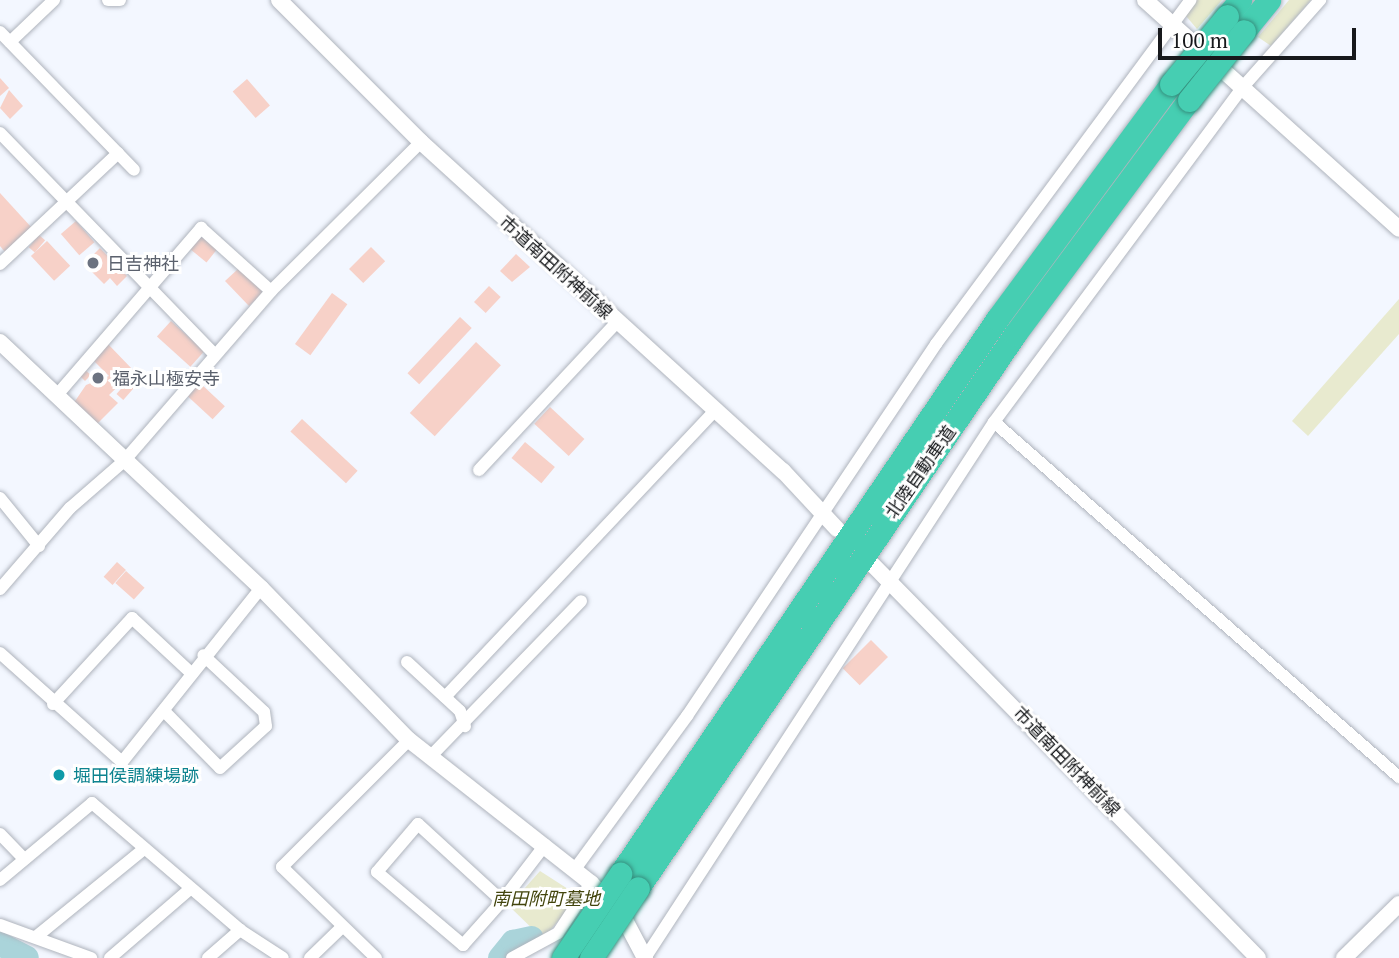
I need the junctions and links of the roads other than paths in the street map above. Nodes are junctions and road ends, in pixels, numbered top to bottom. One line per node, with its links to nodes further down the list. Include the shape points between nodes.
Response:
1 (54, 0): 12 (street)
2 (108, 0): 3 (street)
3 (120, 0)
4 (279, 0): 15 (street, 市道南田附神前線)
5 (1145, 0): 10 (street)
6 (1191, 0): 10 (street)
7 (1269, 0): 9 (highway, 北陸自動車道)
8 (1320, 0): 13 (street)
9 (1237, 15): 72 (highway, 北陸自動車道, bridge, via 1171,84 997,319); 73 (highway, 北陸自動車道, bridge, via 1189,100 1015,334)
10 (1172, 25): 13 (street); 32 (street, via 944,333)
11 (0, 32): 12 (street)
12 (10, 42): 16 (street)
13 (1242, 88): 19 (street); 28 (street)
14 (0, 133): 18 (street)
15 (421, 142): 22 (street); 23 (street, 市道南田附神前線)
16 (118, 153): 17 (street); 18 (street)
17 (134, 170)
18 (63, 203): 20 (street); 21 (street)
19 (1399, 229)
20 (0, 264)
21 (146, 291): 22 (street, via 201,228); 25 (street); 26 (street)
22 (271, 291): 25 (street)
23 (617, 322): 27 (street, 市道南田附神前線); 30 (street)
24 (0, 342): 26 (street)
25 (215, 355): 29 (street)
26 (57, 395): 29 (street)
27 (715, 410): 32 (street, 市道南田附神前線); 44 (street)
28 (994, 422): 36 (street); 50 (street)
29 (124, 461): 34 (street); 37 (street)
30 (479, 470)
31 (0, 498): 34 (street)
32 (821, 512): 33 (street, 市道南田附神前線); 55 (street, via 687,716)
33 (838, 529)
34 (39, 546): 38 (street)
35 (873, 565): 36 (street, 市道南田附神前線)
36 (889, 577): 74 (street); 75 (street, 市道南田附神前線)
37 (261, 588): 41 (street); 48 (street)
38 (0, 589)
39 (581, 601): 47 (street)
40 (0, 653): 45 (street)
41 (203, 655): 43 (street); 46 (street, via 264,712 266,726 220,768)
42 (407, 662): 44 (street)
43 (192, 674): 45 (street, via 132,618); 46 (street)
44 (445, 696): 47 (street)
45 (53, 704): 46 (street, via 119,762)
46 (165, 712)
47 (465, 726): 49 (street)
48 (409, 740): 49 (street); 62 (street, via 282,867)
49 (430, 757): 52 (street)
50 (1399, 778)
51 (0, 834): 54 (street)
52 (545, 845): 55 (street); 59 (street)
53 (144, 849): 54 (street, via 92,803); 58 (street); 64 (street)
54 (24, 859): 56 (street)
55 (575, 869): 57 (street)
56 (0, 880)
57 (591, 883): 71 (street, via 558,933); 74 (street, via 626,922)
58 (190, 889): 63 (street); 67 (street)
59 (502, 901): 59 (street, via 463,945 377,872 418,824)
60 (1399, 904): 76 (street)
61 (0, 925): 64 (street)
62 (341, 928): 65 (street); 70 (street)
63 (240, 930): 68 (street); 69 (street)
64 (37, 936): 66 (street)
65 (316, 956)
66 (91, 958)
67 (110, 958)
68 (208, 958)
69 (283, 958)
70 (376, 958)
71 (512, 958)
72 (563, 958)
73 (591, 958)
74 (645, 958)
75 (1258, 958)
76 (1344, 958)

